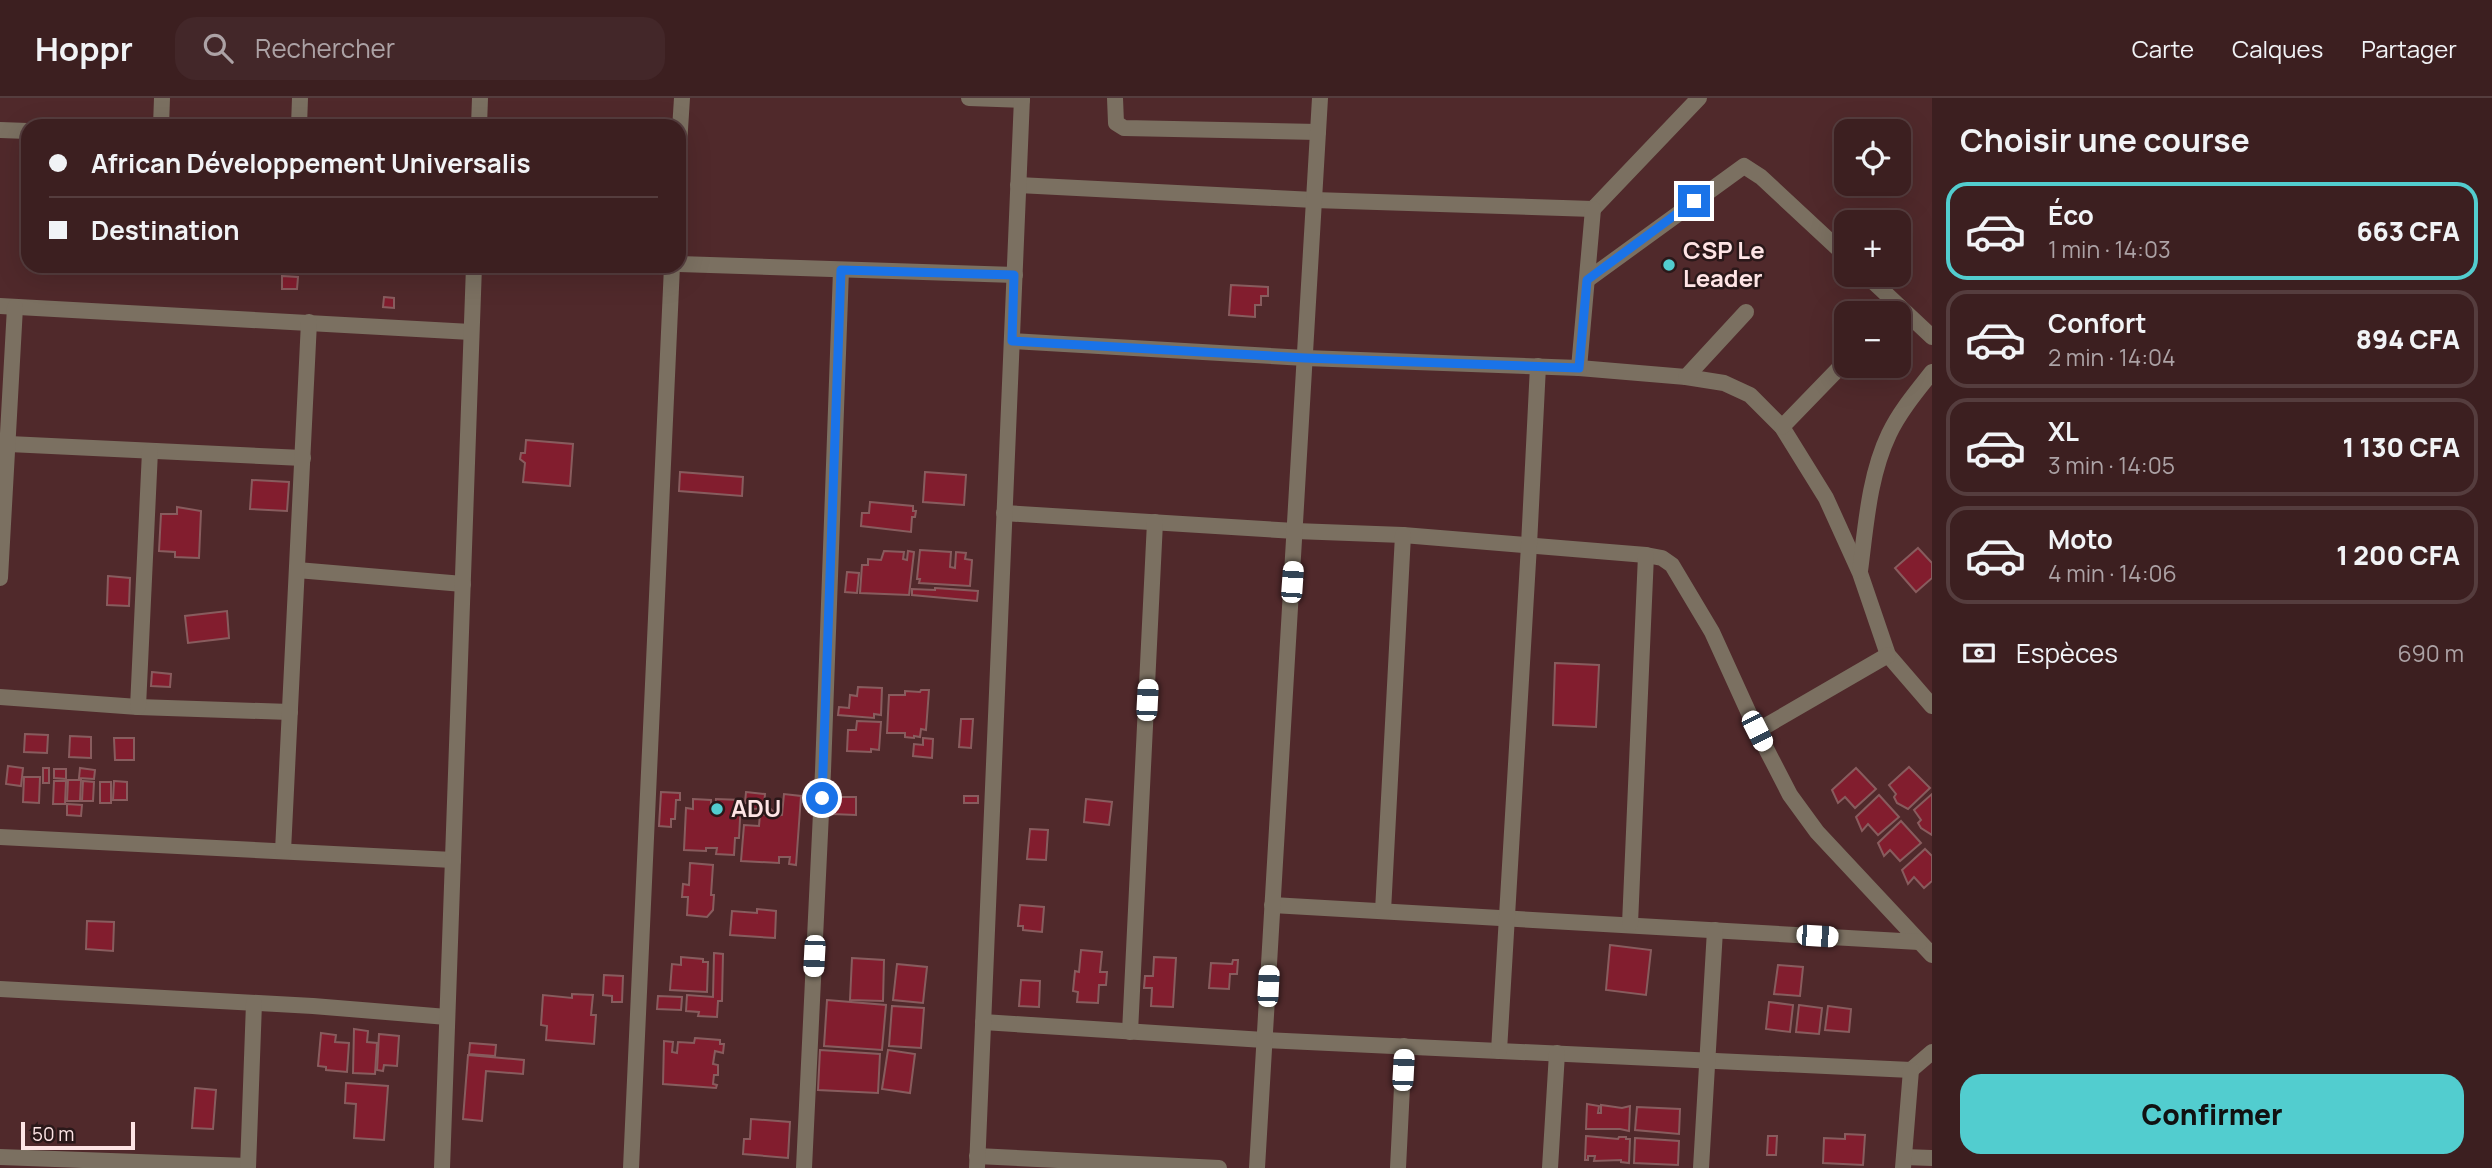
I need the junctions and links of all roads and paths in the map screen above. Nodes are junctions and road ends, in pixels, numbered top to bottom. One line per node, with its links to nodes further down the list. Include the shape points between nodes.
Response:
1 (162, 98): 10 (street)
2 (300, 98): 11 (street)
3 (480, 98): 12 (street)
4 (682, 98): 13 (street)
5 (969, 98): 9 (street)
6 (1115, 98): 16 (street, via 1116,123 1124,128)
7 (1320, 98): 16 (street)
8 (1699, 98): 19 (street)
9 (1022, 99): 17 (street)
10 (161, 119)
11 (299, 119)
12 (479, 119)
13 (681, 119)
14 (0, 130): 15 (street)
15 (21, 131)
16 (1318, 132): 18 (street)
17 (1018, 185): 18 (street); 25 (street)
18 (1314, 200): 19 (street); 34 (street)
19 (1593, 209): 26 (street)
20 (1834, 245): 26 (street, via 1744,166)
21 (686, 264): 22 (street)
22 (841, 270): 25 (street); 89 (street, via 824,771)
23 (474, 273): 31 (street)
24 (672, 273): 88 (street)
25 (1014, 275): 33 (street)
26 (1587, 280): 36 (street)
27 (1879, 287): 32 (street)
28 (8, 306): 30 (street); 41 (street)
29 (1746, 312): 39 (street)
30 (309, 322): 31 (street); 43 (street)
31 (471, 332): 53 (street)
32 (1932, 337)
33 (1012, 341): 34 (street); 44 (street)
34 (1305, 358): 35 (street); 46 (street)
35 (1538, 366): 36 (street); 48 (street)
36 (1579, 368): 39 (street)
37 (1932, 372): 51 (street, via 1889,434 1875,470)
38 (1834, 373): 40 (street)
39 (1686, 377): 40 (street, via 1724,383 1750,396)
40 (1782, 427): 51 (street, via 1826,498)
41 (9, 444): 42 (street); 52 (street)
42 (150, 451): 43 (street); 57 (street)
43 (303, 458): 50 (street)
44 (1004, 513): 45 (street); 73 (street)
45 (1155, 522): 46 (street); 74 (street)
46 (1294, 531): 47 (street); 63 (street)
47 (1403, 535): 48 (street); 64 (street)
48 (1529, 545): 49 (street); 65 (street)
49 (1646, 555): 59 (street, via 1672,565 1692,595); 66 (street)
50 (297, 570): 53 (street); 58 (street)
51 (1860, 573): 54 (street)
52 (0, 578)
53 (463, 584): 62 (street)
54 (1888, 655): 56 (street); 59 (street)
55 (0, 696): 57 (street)
56 (1932, 706)
57 (138, 707): 58 (street)
58 (290, 712): 61 (street)
59 (1757, 731): 68 (street, via 1790,795 1817,832)
60 (0, 837): 61 (street)
61 (283, 851): 62 (street)
62 (453, 860): 72 (street)
63 (1272, 905): 64 (street); 75 (street)
64 (1383, 911): 65 (street)
65 (1507, 918): 66 (street); 77 (street)
66 (1630, 924): 67 (street)
67 (1715, 930): 68 (street); 80 (street)
68 (1919, 942): 69 (street)
69 (1932, 955)
70 (0, 989): 71 (street)
71 (254, 1003): 72 (street); 86 (street)
72 (447, 1017): 87 (street)
73 (983, 1022): 74 (street); 84 (street)
74 (1130, 1032): 75 (street)
75 (1265, 1040): 76 (street); 91 (street)
76 (1405, 1046): 77 (street); 92 (street)
77 (1499, 1051): 79 (street)
78 (1932, 1052): 81 (street)
79 (1557, 1054): 80 (street); 93 (street)
80 (1707, 1060): 81 (street); 94 (street)
81 (1911, 1070): 85 (street)
82 (0, 1157): 86 (street)
83 (1932, 1158): 85 (street)
84 (977, 1162): 90 (street)
85 (1903, 1162)
86 (248, 1167)
87 (442, 1168)
88 (632, 1168)
89 (804, 1168)
90 (1219, 1168)
91 (1257, 1168)
92 (1398, 1168)
93 (1550, 1168)
94 (1701, 1168)

